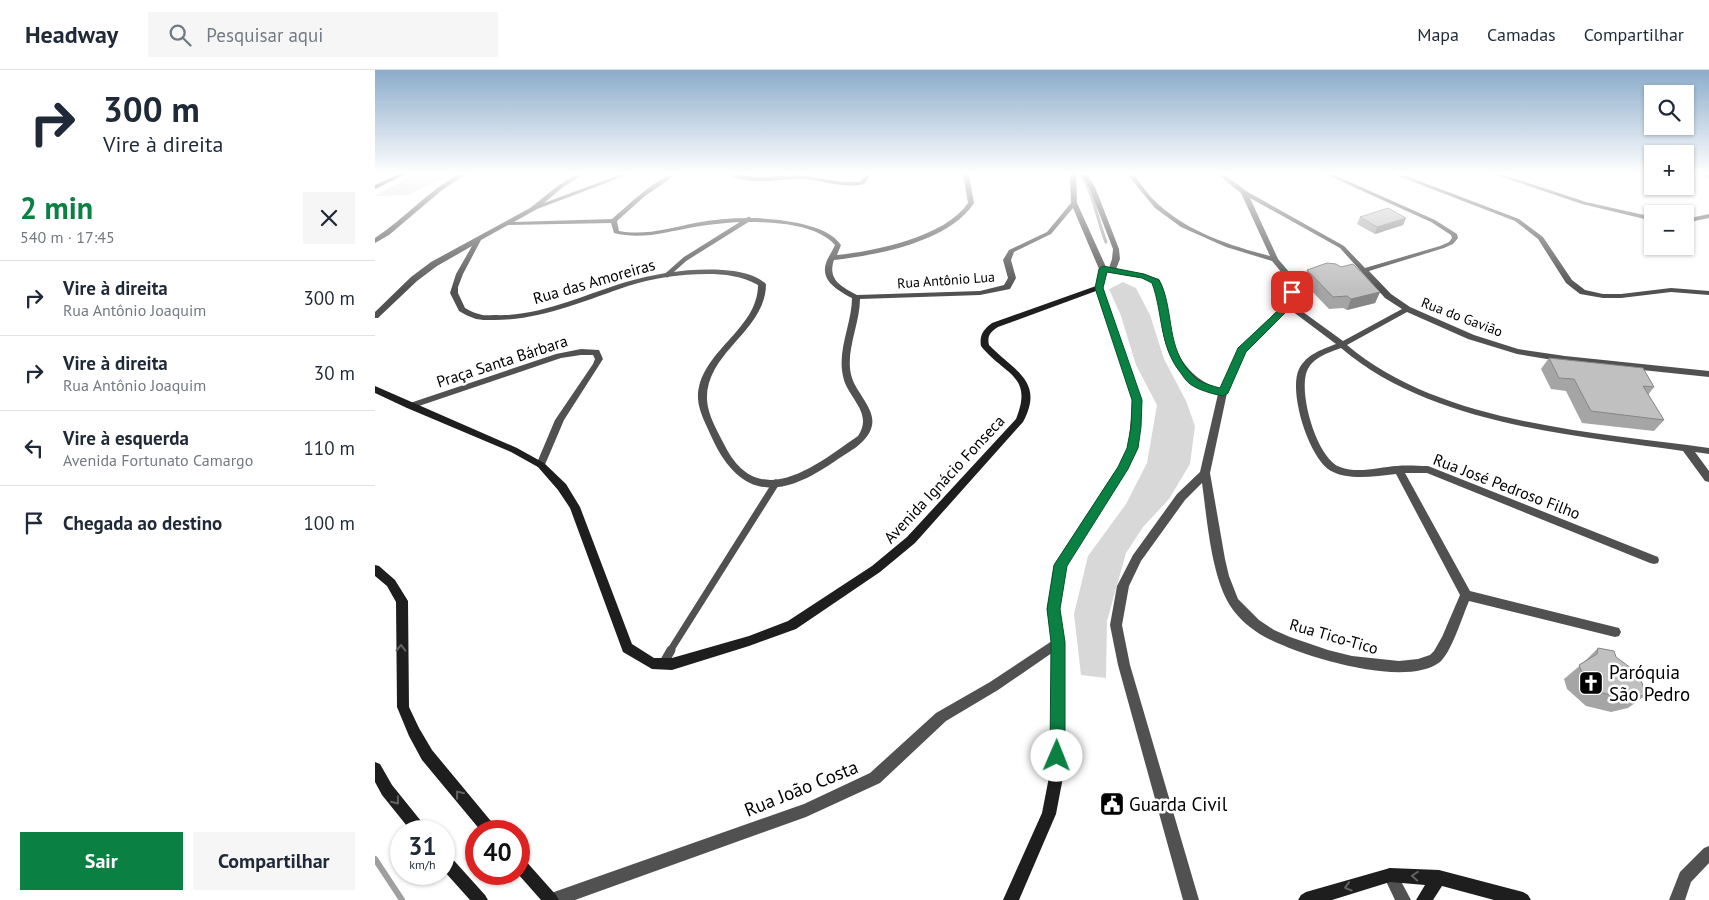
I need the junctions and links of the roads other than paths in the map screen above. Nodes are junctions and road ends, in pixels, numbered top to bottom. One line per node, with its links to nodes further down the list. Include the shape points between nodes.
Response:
1 (410, 213): 20 (street)
2 (526, 213): 19 (street)
3 (623, 213): 18 (street)
4 (964, 213): 22 (street, via 908,245)
5 (1066, 213): 30 (street, Rua Antônio Lua, via 1049,233 1011,251 1007,260 1012,278 1007,287 980,293)
6 (1078, 213): 24 (street)
7 (1102, 213): 26 (street, via 1116,249)
8 (1166, 213): 23 (street, via 1196,232)
9 (1254, 213): 23 (street)
10 (1282, 213): 25 (street, Rua do Gavião, via 1331,240)
11 (1415, 213): 25 (street, via 1454,234 1455,238 1451,243)
12 (1498, 213): 29 (street, via 1517,220 1541,238 1569,281 1583,292 1603,296 1671,290)
13 (1626, 213): 15 (street)
14 (1709, 216): 17 (street)
15 (1644, 217)
16 (749, 219): 18 (street, via 639,235 616,232); 22 (street, via 794,224 831,237 838,245); 27 (lane, via 685,259)
17 (1694, 219)
18 (614, 221): 19 (street)
19 (507, 224): 21 (street)
20 (375, 241)
21 (478, 241): 27 (street, Rua das Amoreiras, via 454,291 457,303 479,316 529,316 624,285); 33 (street, via 425,271)
22 (831, 258): 30 (street, via 828,266 833,284)
23 (1275, 259): 31 (street, via 1290,284 1292,300)
24 (1103, 269): 26 (street); 28 (street)
25 (1365, 270): 32 (street, Rua do Gavião, via 1388,296)
26 (1112, 271): 37 (street, via 1156,281 1171,350 1179,364 1193,382)
27 (667, 275): 45 (street, Rua das Amoreiras, via 730,273 749,276 762,284 764,292 756,308 709,373 703,396 709,422 725,455 747,478 759,483)
28 (1099, 288): 50 (street, via 1137,400 1136,427 1133,448 1122,469 1060,565 1053,609); 51 (street, Avenida Ignácio Fonseca, via 995,325 986,333 983,339 985,346 1017,371 1022,379 1028,398 1026,409 1021,420 911,540 876,569 792,625 749,641)
29 (1709, 293)
30 (856, 297): 45 (street, Rua das Amoreiras, via 847,377 868,417 866,432 808,474)
31 (1289, 305): 34 (street); 37 (street, via 1242,350)
32 (1407, 309): 34 (street, Rua José Pedroso Filho); 35 (street, Rua do Gavião, via 1471,337 1517,351)
33 (375, 316)
34 (1341, 345): 39 (street, via 1383,375 1494,416 1570,433); 42 (street, Rua José Pedroso Filho, via 1309,360 1300,379 1301,406 1318,450 1325,462 1340,471 1361,474)
35 (1709, 374)
36 (375, 389): 38 (street)
37 (1223, 393): 43 (street)
38 (410, 406): 41 (street, via 514,450); 41 (street, Praça Santa Bárbara, via 559,356 596,352 597,364 560,420)
39 (1686, 448): 40 (street); 44 (street)
40 (1709, 451)
41 (541, 465): 51 (street, via 575,507 627,648 652,663)
42 (1398, 469): 46 (street, Rua José Pedroso Filho, via 1415,468 1439,473); 48 (street)
43 (1205, 472): 48 (street, Rua Tico-Tico, via 1224,579 1233,601 1249,620 1271,634 1358,663 1385,667 1419,666 1436,658 1444,646); 63 (street, via 1181,497 1137,558 1123,586 1116,625 1124,665)
44 (1709, 478)
45 (776, 483): 51 (lane)
46 (1654, 560)
47 (375, 569): 54 (street, one-way to 47, via 427,755 403,707 402,601 391,583)
48 (1466, 595): 49 (street)
49 (1615, 632)
50 (1058, 642): 61 (street, Rua João Costa, via 994,686 941,717 875,778 806,810); 62 (street, via 1057,772 1049,814)
51 (662, 665)
52 (375, 769): 53 (street, one-way to 53)
53 (411, 820)
54 (481, 820)
55 (1709, 853): 68 (street, via 1685,877)
56 (455, 872): 60 (street)
57 (1390, 875): 59 (street, one-way to 57); 64 (street, one-way to 64); 65 (street)
58 (530, 876): 61 (street)
59 (1439, 878): 66 (street); 67 (street)
60 (480, 900)
61 (553, 900)
62 (1011, 900)
63 (1191, 900)
64 (1306, 900)
65 (1403, 900)
66 (1424, 900)
67 (1523, 900)
68 (1677, 900)

